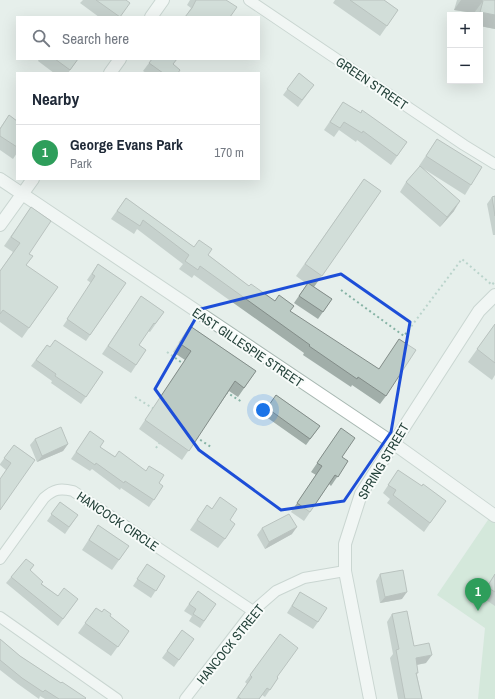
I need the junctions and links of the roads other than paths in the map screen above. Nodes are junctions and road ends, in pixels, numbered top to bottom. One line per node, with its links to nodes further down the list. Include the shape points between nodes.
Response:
1 (163, 0): 3 (street)
2 (249, 0): 6 (street, GREEN STREET)
3 (152, 16)
4 (119, 60): 5 (street)
5 (111, 72)
6 (495, 164)
7 (0, 179): 9 (street, EAST GILLESPIE STREET)
8 (32, 180): 9 (street)
9 (22, 195): 10 (street); 12 (street, EAST GILLESPIE STREET)
10 (0, 225)
11 (495, 295): 12 (street, SPRING STREET, via 479,311)
12 (394, 443): 13 (street, EAST GILLESPIE STREET); 15 (street, SPRING STREET, via 361,494 345,544)
13 (495, 516)
14 (0, 559): 16 (street, HANCOCK CIRCLE, via 44,498 52,490 61,488 74,491)
15 (345, 571): 16 (street, HANCOCK STREET, via 304,578 276,590); 20 (street, SPRING STREET)
16 (253, 611): 19 (street, HANCOCK STREET)
17 (0, 617): 18 (street)
18 (117, 699)
19 (185, 699)
20 (370, 699)

